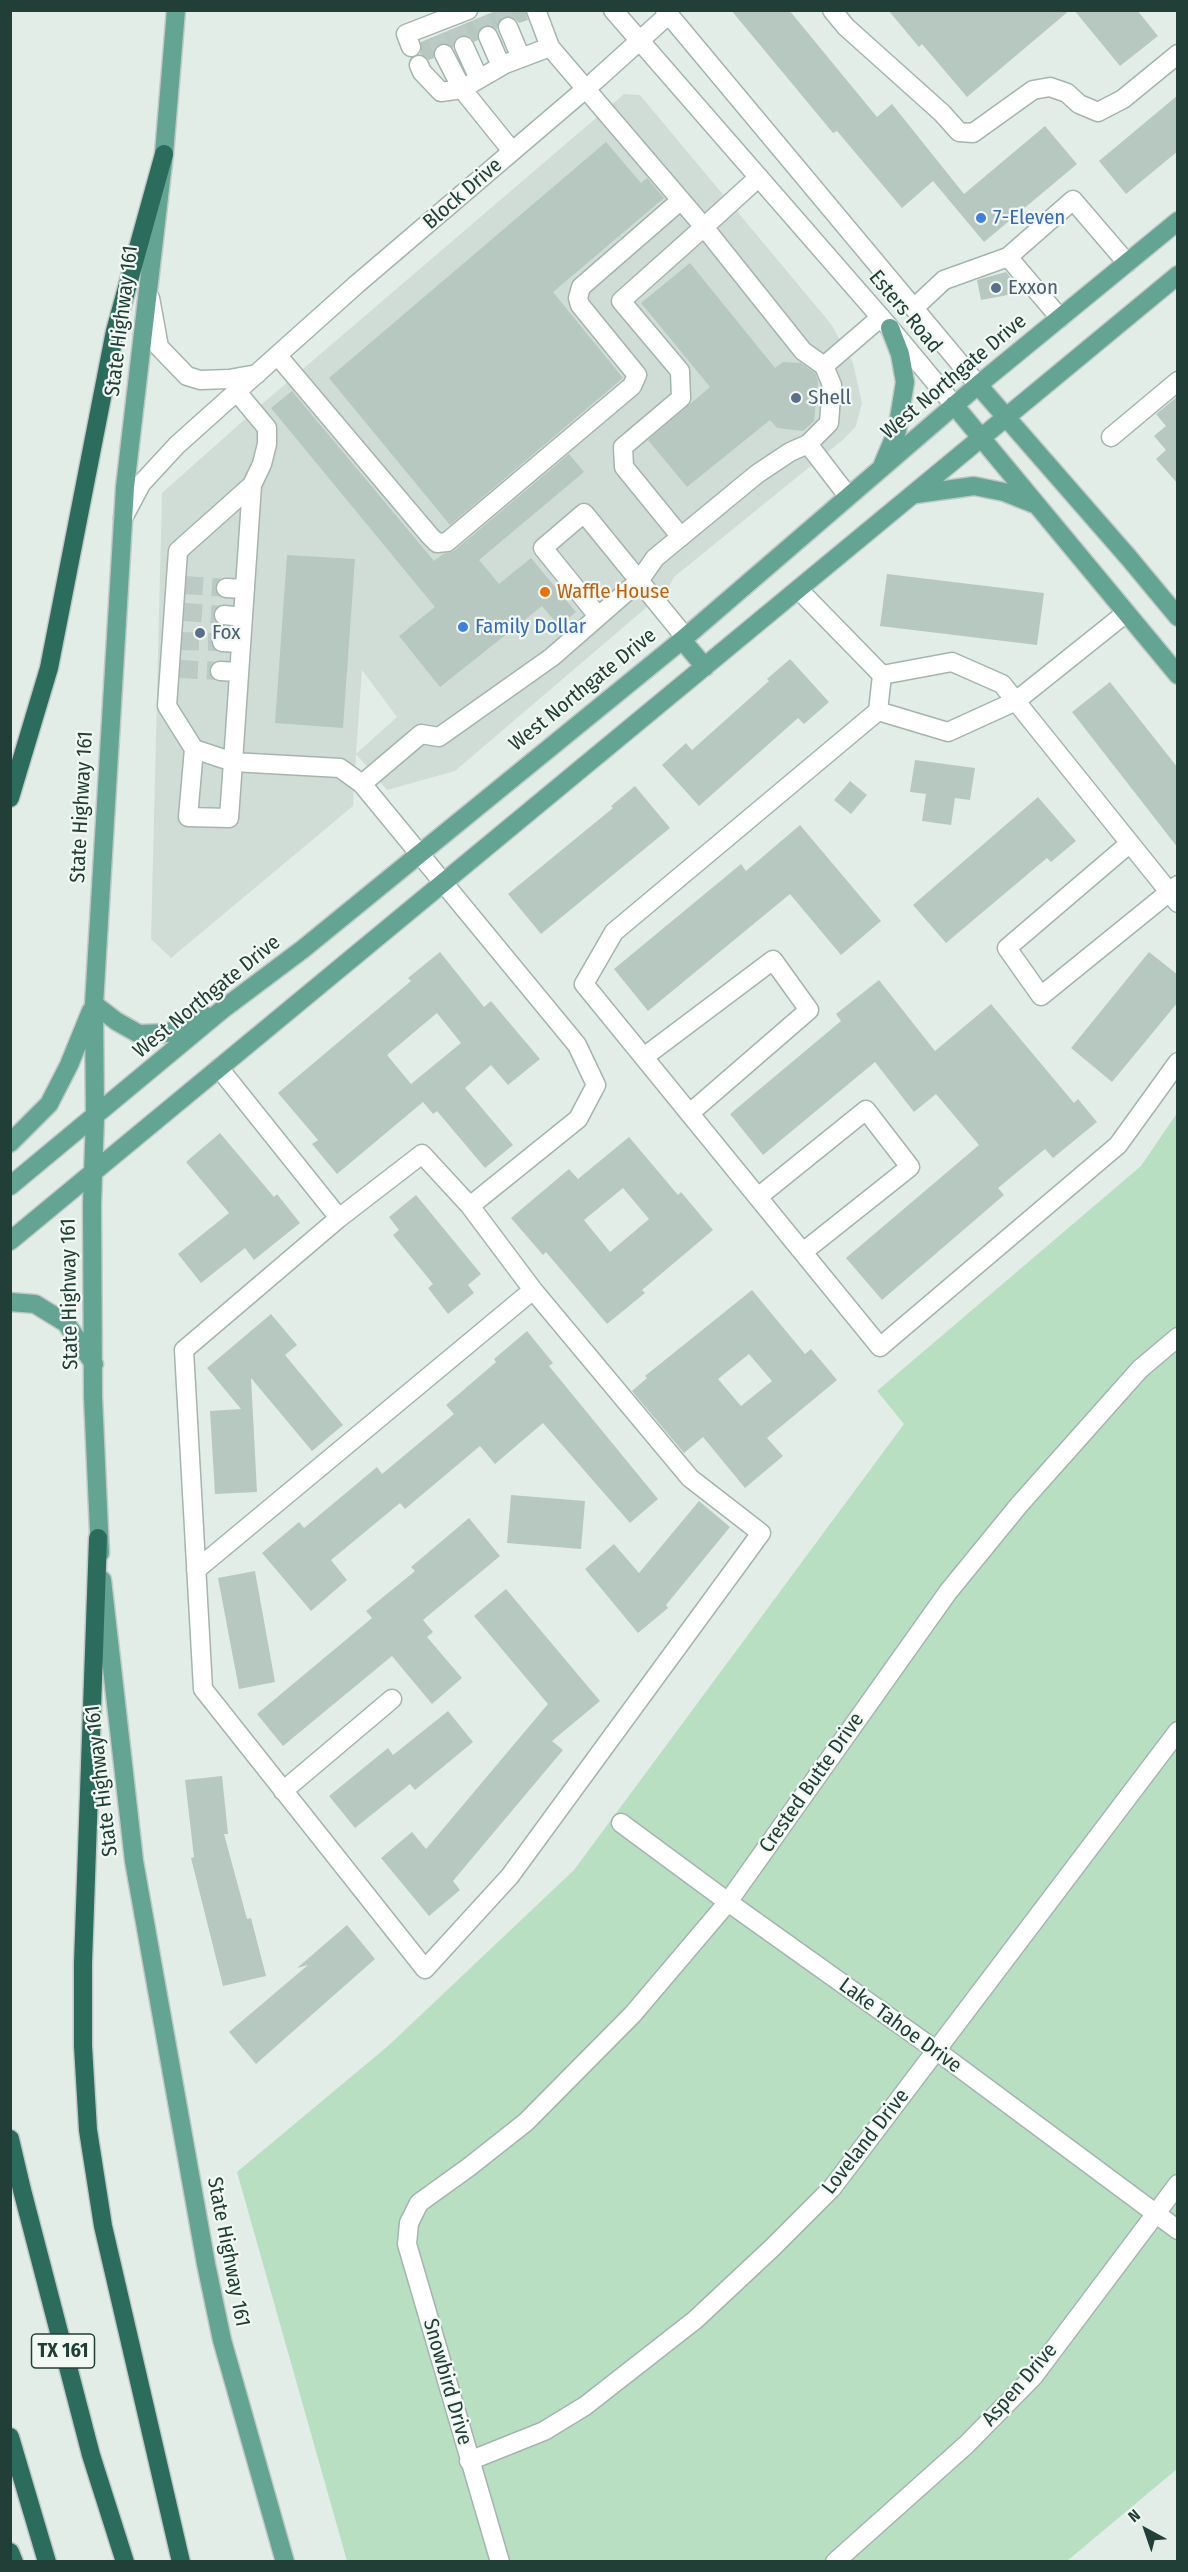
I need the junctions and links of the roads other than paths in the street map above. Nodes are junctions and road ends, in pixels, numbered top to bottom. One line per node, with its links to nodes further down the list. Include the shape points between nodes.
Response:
1 (176, 10): 22 (main road, State Highway 161)
2 (536, 10): 12 (street)
3 (613, 10): 9 (street, Esters Road)
4 (832, 10): 14 (street, via 959,132 973,133 1041,88 1067,93 1079,104 1098,112 1123,99)
5 (666, 13): 9 (street, Block Drive); 31 (street, Esters Road)
6 (466, 17): 11 (street, via 433,31 406,34)
7 (508, 27): 15 (street)
8 (488, 36): 17 (street)
9 (639, 41): 19 (street, Block Drive); 23 (street, Esters Road)
10 (464, 46): 18 (street)
11 (411, 47)
12 (550, 47): 15 (street); 19 (street)
13 (444, 54): 20 (street)
14 (1178, 54)
15 (521, 58): 17 (street)
16 (419, 65): 20 (street, via 441,92)
17 (501, 66): 18 (street)
18 (479, 79): 20 (street)
19 (586, 88): 21 (street, Block Drive); 24 (street)
20 (462, 89): 21 (street)
21 (512, 151): 34 (street, Block Drive)
22 (164, 154): 30 (main road, State Highway 161); 74 (highway, via 115,332 49,668)
23 (759, 177): 26 (street); 33 (street, Esters Road)
24 (681, 200): 26 (street); 34 (street, via 581,287 578,298 637,375 632,386 447,542 437,543 430,536)
25 (1178, 221): 28 (main road, West Northgate Drive)
26 (704, 226): 35 (street, via 803,351); 51 (street, via 621,301 680,371 681,398 623,447 624,467)
27 (1008, 257): 28 (street, via 1073,200); 31 (street, via 944,280); 32 (street)
28 (1127, 263): 32 (main road, West Northgate Drive)
29 (1178, 275): 41 (main road)
30 (148, 286): 36 (street, via 159,347 187,376 219,380); 50 (main road, State Highway 161)
31 (914, 308): 38 (street, Esters Road)
32 (1060, 318): 38 (main road, West Northgate Drive)
33 (885, 323): 35 (street); 40 (street, Esters Road); 45 (main road, via 900,354 905,381 897,431)
34 (278, 356): 36 (street, Block Drive)
35 (824, 366): 44 (street, via 832,385 829,423)
36 (258, 373): 39 (street, Block Drive)
37 (1178, 381): 42 (street)
38 (978, 385): 40 (main road, West Northgate Drive); 41 (main road, Esters Road)
39 (237, 392): 46 (street, via 267,428 262,464); 50 (street, Block Drive, via 177,444 141,484)
40 (954, 405): 43 (main road, Esters Road); 45 (main road, West Northgate Drive)
41 (1006, 418): 43 (main road); 56 (main road, Esters Road)
42 (1111, 437)
43 (982, 438): 47 (main road); 49 (main road, Esters Road)
44 (808, 444): 48 (street); 51 (street, via 757,474)
45 (881, 468): 48 (main road, West Northgate Drive)
46 (252, 485): 54 (street); 71 (street, via 178,551 175,669 167,706)
47 (914, 495): 49 (main road, via 978,486 1022,497); 55 (main road)
48 (848, 496): 61 (main road, West Northgate Drive)
49 (1038, 506): 57 (main road, Esters Road)
50 (123, 518): 79 (main road, State Highway 161)
51 (681, 537): 52 (street, via 655,558)
52 (639, 582): 59 (street); 59 (street, via 584,513 543,548); 61 (street)
53 (226, 588): 54 (street)
54 (245, 589): 60 (street)
55 (799, 590): 64 (main road); 67 (street)
56 (1175, 608)
57 (1126, 613): 68 (main road, Esters Road); 69 (street)
58 (224, 615): 60 (street)
59 (598, 616): 73 (street, via 543,664 439,737 421,734)
60 (243, 617): 63 (street)
61 (683, 638): 64 (main road); 76 (main road, West Northgate Drive)
62 (222, 642): 63 (street)
63 (241, 642): 66 (street)
64 (705, 667): 77 (main road)
65 (220, 671): 66 (street)
66 (239, 672): 72 (street)
67 (882, 675): 69 (street, via 952,662 1002,684); 70 (street)
68 (1178, 675)
69 (1016, 701): 70 (street, via 948,732); 75 (street)
70 (878, 711): 81 (street, via 614,932 584,984)
71 (194, 749): 72 (street); 72 (street, via 188,817 229,818)
72 (233, 762): 73 (street, via 340,768)
73 (362, 784): 76 (street)
74 (10, 798)
75 (1130, 843): 78 (street); 78 (street, via 1006,948 1041,996)
76 (419, 853): 77 (street); 80 (main road, West Northgate Drive)
77 (444, 882): 83 (main road); 90 (street, via 577,1045 596,1085 578,1119)
78 (1174, 893)
79 (94, 1004): 80 (main road, via 139,1034 167,1033); 85 (main road, State Highway 161); 86 (main road, via 49,1104)
80 (223, 1009): 85 (main road, West Northgate Drive)
81 (644, 1057): 84 (street); 84 (street, via 772,960 809,1010)
82 (1178, 1062): 93 (street, via 1118,1145 880,1347)
83 (219, 1068): 87 (main road); 91 (street)
84 (690, 1113): 89 (street)
85 (95, 1117): 87 (main road, State Highway 161); 88 (main road, West Northgate Drive)
86 (10, 1143)
87 (92, 1173): 92 (main road); 97 (main road, State Highway 161)
88 (10, 1186)
89 (758, 1197): 93 (street); 93 (street, via 866,1110 910,1167)
90 (470, 1206): 91 (street, via 422,1154); 94 (street)
91 (339, 1218): 99 (street, via 184,1350)
92 (10, 1241)
93 (803, 1252)
94 (533, 1290): 99 (street); 102 (street, via 690,1478 761,1533 510,1876 425,1969)
95 (10, 1302): 97 (main road, via 36,1304 66,1323)
96 (1178, 1337): 104 (street, Crested Butte Drive, via 1140,1369 948,1592)
97 (94, 1364): 98 (main road, State Highway 161)
98 (98, 1538): 117 (highway, via 83,1963 88,2130 108,2249); 118 (main road, State Highway 161, via 134,1860 159,2010 222,2340)
99 (196, 1570): 102 (street, via 202,1689)
100 (392, 1699): 102 (street)
101 (1178, 1731): 105 (street, Loveland Drive)
102 (283, 1791)
103 (621, 1823): 104 (street, Lake Tahoe Drive)
104 (728, 1902): 105 (street, Lake Tahoe Drive); 108 (street, Crested Butte Drive, via 633,2014 526,2122)
105 (937, 2051): 109 (street, Lake Tahoe Drive); 112 (street, Loveland Drive, via 832,2187 695,2320 585,2406 554,2425)
106 (10, 2139): 116 (highway, TX 161, via 91,2455)
107 (1178, 2184): 109 (street, Aspen Drive)
108 (419, 2203): 112 (street, Snowbird Drive, via 409,2223 407,2244)
109 (1155, 2214): 110 (street, Lake Tahoe Drive); 120 (street, Aspen Drive, via 1032,2377 966,2445)
110 (1178, 2230)
111 (10, 2437): 115 (highway)
112 (469, 2461): 119 (street, Snowbird Drive)
113 (10, 2552): 114 (highway)
114 (14, 2562)
115 (47, 2562)
116 (125, 2562)
117 (181, 2562)
118 (285, 2562)
119 (500, 2562)
120 (836, 2562)

